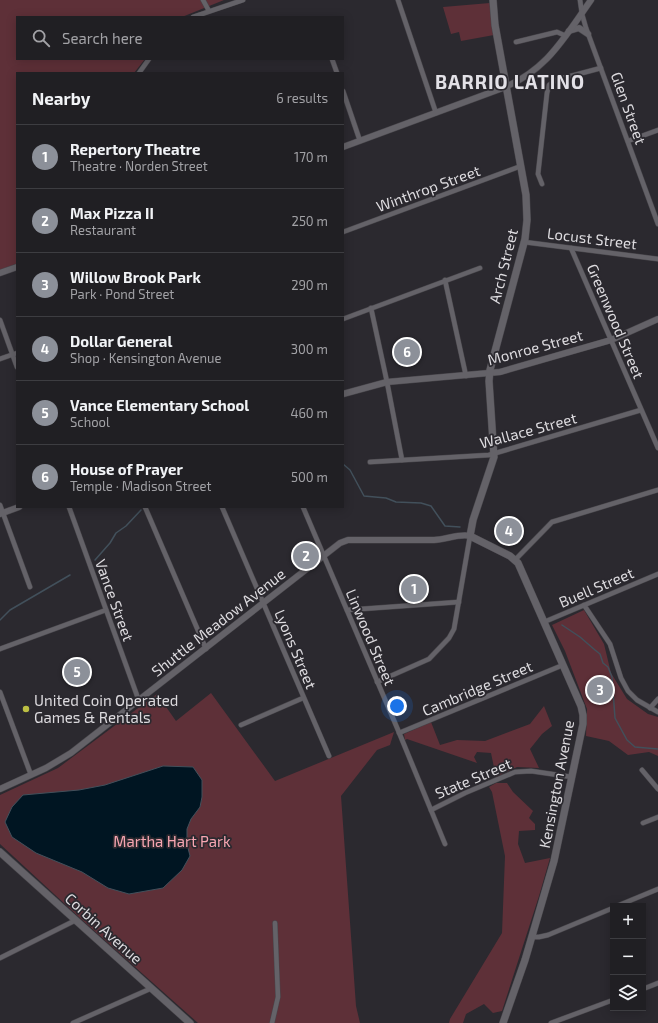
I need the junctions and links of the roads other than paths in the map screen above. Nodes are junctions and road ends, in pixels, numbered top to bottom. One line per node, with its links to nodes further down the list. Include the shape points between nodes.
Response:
1 (203, 0): 7 (street)
2 (243, 0): 7 (street)
3 (398, 0): 20 (street)
4 (493, 0): 18 (main road, Arch Street)
5 (580, 0): 8 (street, Glen Street)
6 (591, 0): 8 (street)
7 (209, 12): 9 (street)
8 (582, 14): 10 (street); 11 (street, Glen Street)
9 (196, 16)
10 (567, 33): 11 (street, via 580,28); 12 (street, via 557,32); 18 (street, via 541,65 523,79)
11 (588, 34): 15 (street, Glen Street)
12 (516, 42)
13 (148, 60): 16 (street)
14 (332, 60): 17 (street)
15 (601, 68): 23 (street, Glen Street); 26 (street, via 556,80 549,85 538,174)
16 (140, 72)
17 (337, 72)
18 (506, 87): 20 (street); 25 (main road, Arch Street)
19 (344, 94): 22 (street)
20 (436, 113): 22 (street)
21 (658, 130): 23 (street)
22 (360, 141): 24 (street)
23 (628, 141): 27 (street, Glen Street)
24 (344, 147)
25 (521, 166): 28 (street, Winthrop Street); 29 (main road, Arch Street, via 527,210)
26 (542, 184)
27 (658, 224)
28 (344, 232)
29 (524, 242): 30 (street, Locust Street); 43 (main road, Arch Street)
30 (571, 248): 31 (street, Locust Street); 40 (street, Greenwood Street)
31 (658, 259)
32 (16, 267): 34 (street)
33 (480, 268): 35 (street)
34 (0, 273)
35 (445, 280): 36 (street); 44 (street)
36 (371, 308): 37 (street); 45 (street)
37 (344, 319)
38 (0, 320): 41 (street)
39 (658, 320): 40 (street, Monroe Street)
40 (611, 340): 43 (street, Monroe Street); 47 (street, Greenwood Street)
41 (15, 354): 42 (street)
42 (0, 359)
43 (489, 374): 44 (street, Monroe Street); 49 (main road, Arch Street)
44 (466, 376): 45 (street, Monroe Street)
45 (387, 382): 46 (street, Monroe Street); 50 (street)
46 (344, 394)
47 (641, 410): 48 (street, Greenwood Street); 49 (street, Wallace Street)
48 (658, 448)
49 (494, 454): 50 (street, Wallace Street); 60 (main road, Arch Street, via 472,522)
50 (402, 460): 51 (street, Wallace Street)
51 (370, 462)
52 (658, 490): 62 (street, via 552,522)
53 (0, 505): 59 (street)
54 (16, 508): 59 (street)
55 (69, 508): 68 (street, Vance Street)
56 (145, 508): 72 (street)
57 (222, 508): 66 (street, Lyons Street)
58 (303, 508): 61 (street, Linwood Street)
59 (1, 513): 64 (street)
60 (470, 536): 61 (street, Shuttle Meadow Avenue, via 434,540 348,540); 62 (main road); 65 (street)
61 (323, 556): 66 (street, Shuttle Meadow Avenue); 69 (street, Linwood Street)
62 (515, 560): 70 (main road, Kensington Avenue)
63 (658, 574): 67 (street, Buell Street)
64 (30, 586)
65 (459, 602): 69 (street); 74 (street, via 454,630 429,659)
66 (263, 604): 72 (street, Shuttle Meadow Avenue); 76 (street, Lyons Street)
67 (584, 605): 70 (street, Buell Street); 79 (street, via 610,644 628,691)
68 (106, 610): 71 (street); 78 (street, Vance Street)
69 (346, 610): 74 (street, Linwood Street)
70 (544, 622): 73 (main road, Kensington Avenue)
71 (0, 649)
72 (206, 649): 78 (street, Shuttle Meadow Avenue)
73 (563, 665): 82 (street, Cambridge Street); 86 (main road, Kensington Avenue, via 583,714)
74 (377, 682): 82 (street, Linwood Street)
75 (0, 692): 85 (street)
76 (303, 698): 81 (street); 83 (street, Lyons Street)
77 (658, 699): 79 (street)
78 (139, 701): 85 (street, Shuttle Meadow Avenue, via 70,753)
79 (650, 708): 80 (street)
80 (658, 712)
81 (241, 725)
82 (399, 733): 89 (street, Linwood Street)
83 (329, 756)
84 (642, 770): 88 (street)
85 (31, 775): 87 (street, Shuttle Meadow Avenue)
86 (572, 777): 89 (street, State Street, via 530,771 514,772); 99 (main road, Kensington Avenue, via 554,861)
87 (0, 789)
88 (658, 789)
89 (431, 810): 92 (street, Linwood Street)
90 (658, 817): 91 (street)
91 (642, 823)
92 (445, 844)
93 (0, 852): 97 (main road, Corbin Avenue)
94 (658, 889): 95 (street)
95 (624, 903)
96 (610, 909): 99 (street, via 548,935)
97 (76, 920): 100 (street); 102 (main road, Corbin Avenue)
98 (275, 923): 107 (street, via 278,997)
99 (532, 937): 108 (main road, Kensington Avenue)
100 (0, 958)
101 (658, 983): 103 (street)
102 (152, 988): 105 (street); 106 (main road, Corbin Avenue)
103 (646, 988)
104 (610, 1001): 109 (street)
105 (73, 1023)
106 (190, 1023)
107 (272, 1023)
108 (502, 1023)
109 (551, 1023)

